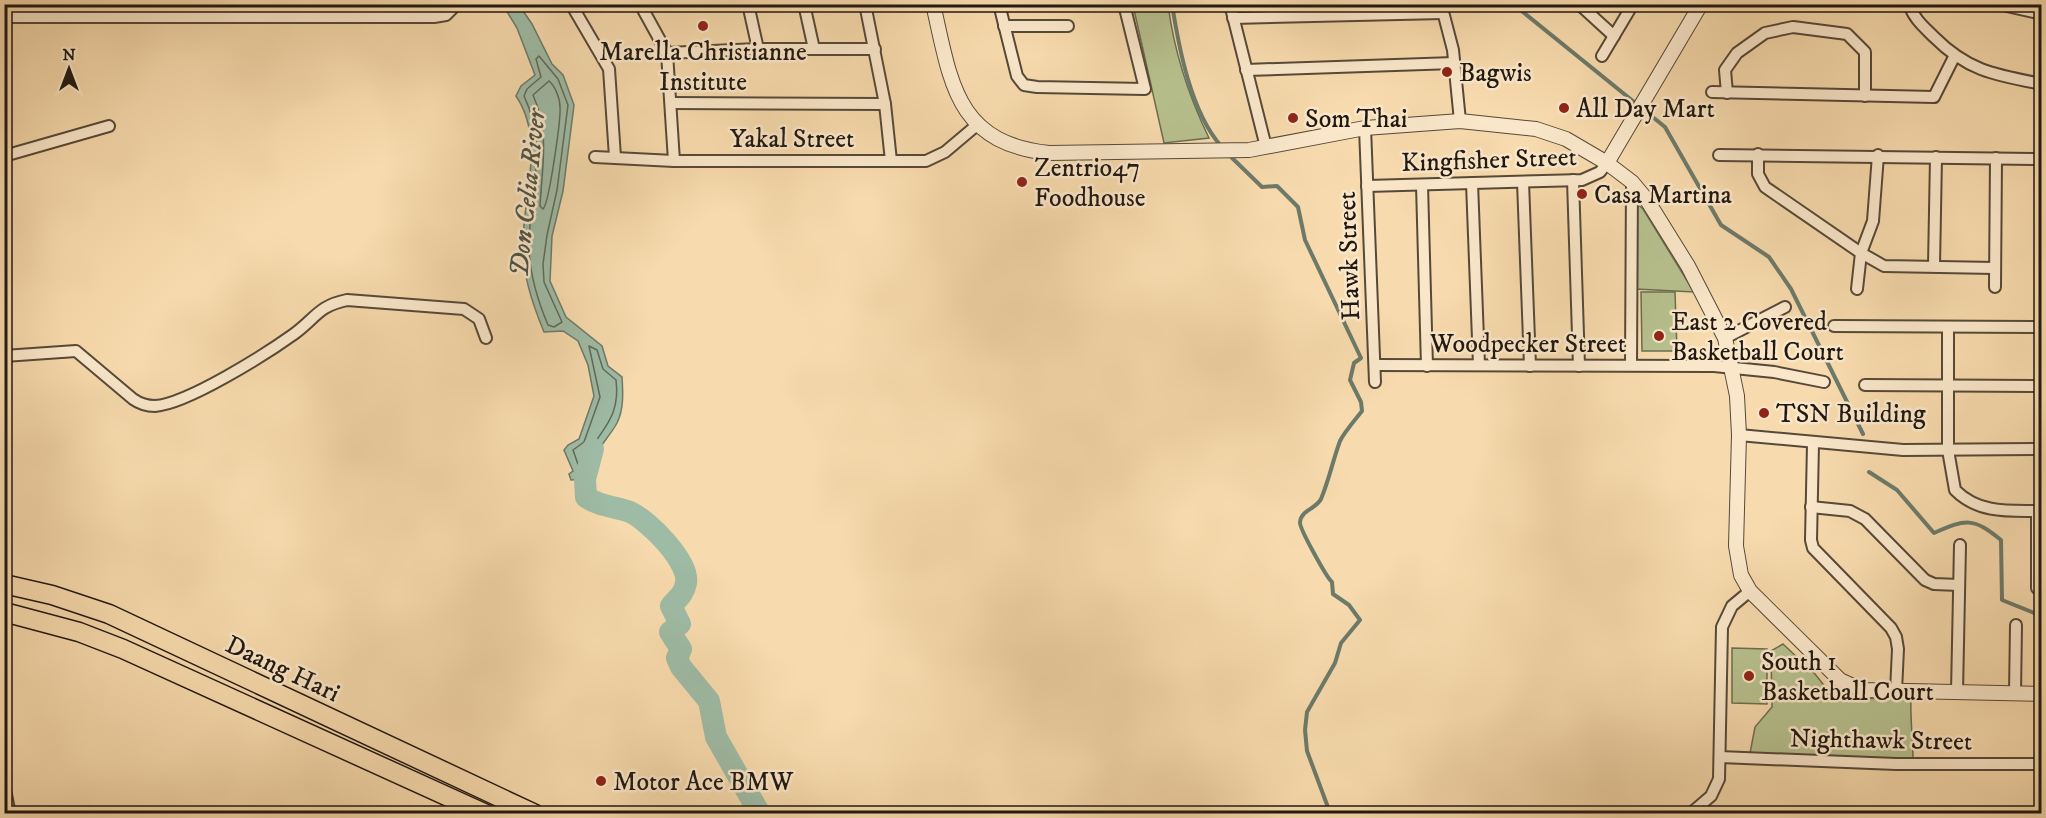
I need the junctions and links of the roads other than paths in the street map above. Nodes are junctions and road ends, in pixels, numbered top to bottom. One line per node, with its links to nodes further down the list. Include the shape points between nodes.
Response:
1 (125, 4): 23 (street)
2 (571, 4): 53 (street, via 609,69)
3 (640, 4): 32 (street)
4 (748, 4): 29 (street)
5 (804, 4): 30 (street)
6 (865, 4): 31 (street)
7 (933, 4): 44 (street, via 954,90)
8 (999, 4): 26 (street)
9 (1124, 4): 26 (street, via 1145,89 1024,85 1017,76)
10 (1230, 4): 25 (street)
11 (1579, 4): 28 (street)
12 (1633, 4): 28 (street)
13 (1701, 4): 59 (street)
14 (1909, 4): 34 (street, via 1914,18)
15 (1998, 4): 22 (street)
16 (456, 7): 21 (street, via 434,17)
17 (1442, 9): 25 (street); 35 (street)
18 (48, 10): 23 (street); 24 (street)
19 (209, 10): 20 (street); 23 (street)
20 (283, 10): 21 (street)
21 (352, 10)
22 (2042, 14)
23 (125, 16)
24 (4, 17)
25 (1233, 18): 36 (street)
26 (1004, 26): 27 (street)
27 (1068, 26)
28 (1614, 36): 33 (street)
29 (758, 49): 30 (street); 32 (street)
30 (814, 49): 31 (street)
31 (875, 49): 42 (street)
32 (667, 53): 41 (street)
33 (1602, 56)
34 (1954, 57): 37 (street, via 1969,65); 40 (street, via 1934,97)
35 (1454, 63): 36 (street); 43 (street)
36 (1246, 70): 47 (street)
37 (2042, 84)
38 (1712, 92): 39 (street)
39 (1727, 93): 40 (street); 40 (street, via 1725,70 1737,53 1765,33 1793,27 1847,34 1864,52)
40 (1865, 96)
41 (671, 103): 42 (street); 57 (street)
42 (885, 104): 58 (street)
43 (1460, 121): 46 (street); 59 (street, via 1536,129 1566,139)
44 (977, 125): 47 (street, via 1012,146 1049,153); 58 (street, Yakal Street, via 945,152 927,161)
45 (109, 126): 51 (street)
46 (1365, 128): 47 (street); 65 (street, Hawk Street)
47 (1266, 147)
48 (1758, 154): 49 (street); 50 (street); 66 (street, via 1758,174 1765,187)
49 (1719, 155)
50 (1878, 155): 54 (street); 66 (street, via 1873,220)
51 (4, 156)
52 (596, 157): 53 (street, Yakal Street)
53 (615, 157): 57 (street, Yakal Street)
54 (1936, 157): 55 (street); 67 (street)
55 (1996, 158): 56 (street); 68 (street)
56 (2042, 159)
57 (674, 161): 58 (street, Yakal Street)
58 (891, 161)
59 (1607, 163): 60 (street, Kingfisher Street, via 1593,176); 62 (street)
60 (1573, 180): 61 (street, Kingfisher Street); 83 (street)
61 (1522, 182): 63 (street, Kingfisher Street); 82 (street)
62 (1632, 182): 76 (street, via 1688,266); 79 (street)
63 (1472, 183): 64 (street, Kingfisher Street); 78 (street)
64 (1422, 185): 65 (street, Kingfisher Street); 81 (street)
65 (1367, 186): 80 (street, Hawk Street)
66 (1861, 254): 67 (street, via 1884,266); 70 (street)
67 (1934, 266): 68 (street)
68 (1995, 267): 69 (street)
69 (1995, 286)
70 (1857, 289)
71 (1785, 307): 76 (street)
72 (1834, 326): 74 (street)
73 (2042, 327): 74 (street)
74 (1948, 328): 89 (street)
75 (486, 338): 77 (street, via 479,319 464,309 347,300 329,304 294,334 235,372 167,404 154,406 133,399 76,351)
76 (1725, 338): 84 (street)
77 (4, 356)
78 (1479, 365): 81 (street, Woodpecker Street); 82 (street, Woodpecker Street)
79 (1631, 365): 83 (street, Woodpecker Street); 84 (street, Woodpecker Street)
80 (1375, 366): 81 (street, Woodpecker Street); 85 (street, Hawk Street)
81 (1427, 366)
82 (1530, 366): 83 (street, Woodpecker Street)
83 (1579, 366)
84 (1733, 368): 86 (street, Woodpecker Street); 90 (street)
85 (1375, 382)
86 (1824, 382)
87 (1865, 385): 89 (street)
88 (2042, 386): 89 (street)
89 (1948, 387): 93 (street)
90 (1739, 435): 91 (street); 100 (street, via 1736,546 1741,576)
91 (1813, 444): 93 (street); 94 (street)
92 (2042, 449): 93 (street)
93 (1948, 450): 95 (street, via 1955,490 1964,499 1990,510)
94 (1811, 507): 98 (street, via 1850,511 1865,519 1925,580); 103 (street, via 1813,548 1896,637)
95 (2039, 511): 99 (street)
96 (1960, 544): 98 (street)
97 (4, 584): 110 (main road, Daang Hari, via 109,614)
98 (1959, 585): 104 (street)
99 (2037, 588)
100 (1750, 591): 103 (street, via 1840,680 1863,690); 107 (street, via 1732,606 1722,627)
101 (4, 612): 111 (main road, Daang Hari, via 123,649)
102 (2016, 625): 105 (street)
103 (1896, 691): 104 (street)
104 (1957, 692): 105 (street)
105 (2015, 693): 106 (street)
106 (2042, 694)
107 (1720, 757): 108 (street, Nighthawk Street, via 1896,764); 115 (street, via 1717,788)
108 (2042, 764)
109 (4, 785): 112 (street)
110 (475, 785): 111 (main road); 114 (main road, Daang Hari)
111 (465, 804): 113 (main road, Daang Hari)
112 (8, 811)
113 (486, 813)
114 (535, 813)
115 (1690, 813)

